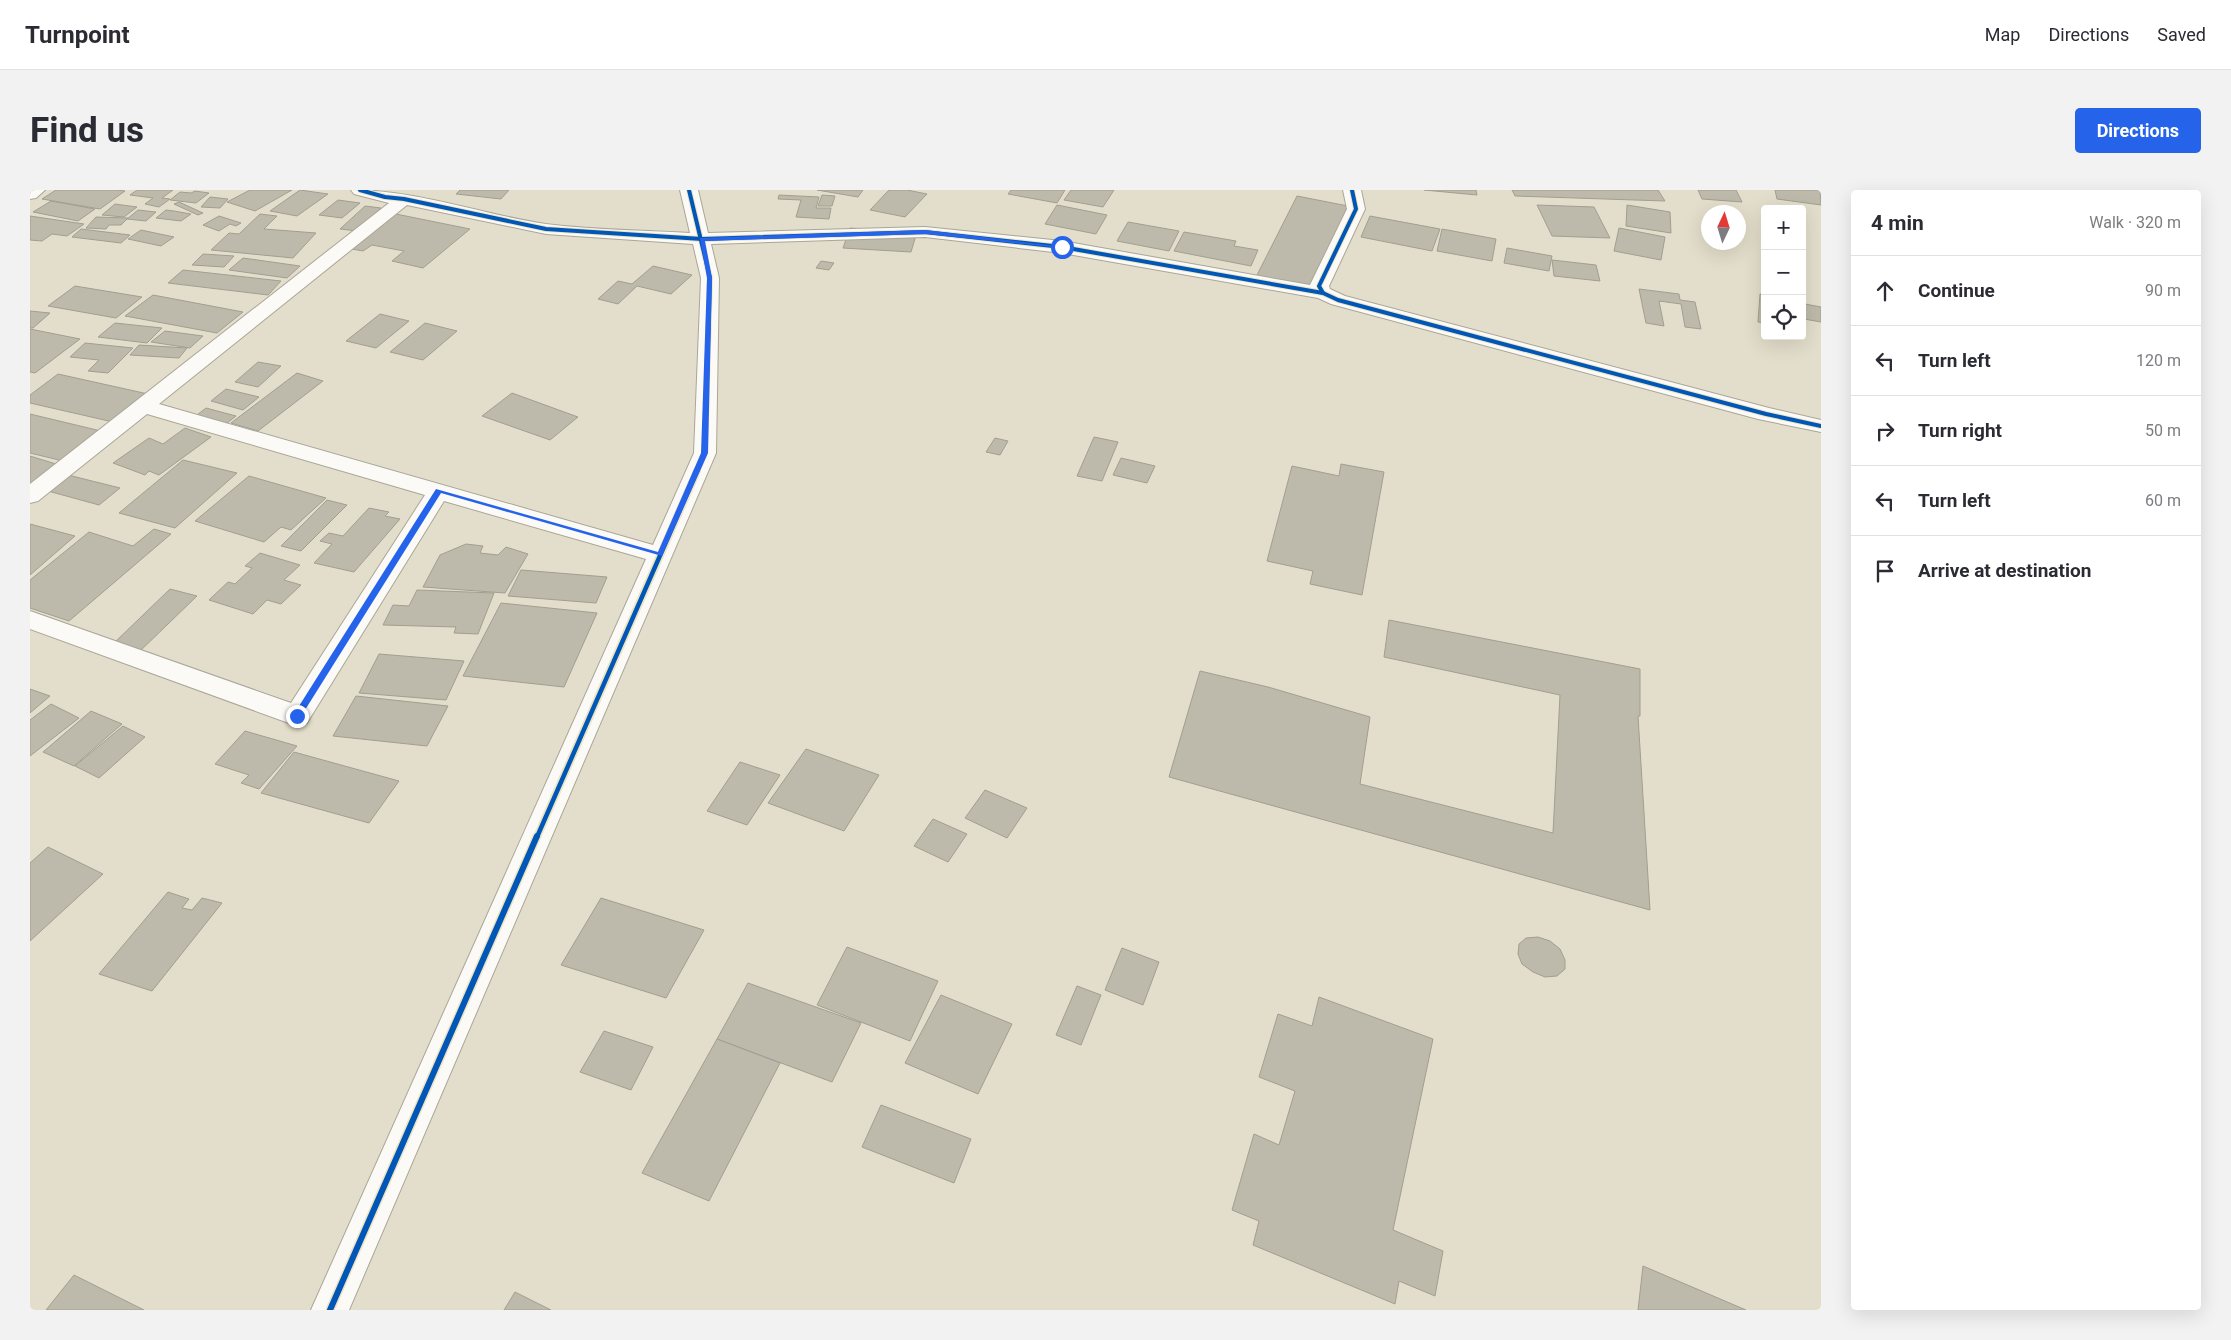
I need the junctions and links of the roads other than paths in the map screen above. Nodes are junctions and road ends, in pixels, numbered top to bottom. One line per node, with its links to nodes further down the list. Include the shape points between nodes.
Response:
1 (36, 190): 5 (street)
2 (360, 190): 6 (street)
3 (689, 190): 7 (street)
4 (1352, 190): 8 (street, via 1356,208 1319,286)
5 (30, 194)
6 (404, 199): 7 (street, via 546,230); 9 (street)
7 (702, 239): 8 (street, via 925,232 1062,247); 13 (street, via 710,278 705,453)
8 (1322, 293): 10 (street, via 1338,300)
9 (142, 406): 11 (street); 12 (street)
10 (1821, 426)
11 (439, 491): 13 (street); 14 (street, via 297,716)
12 (30, 496)
13 (660, 555): 15 (street)
14 (30, 620)
15 (330, 1310)

